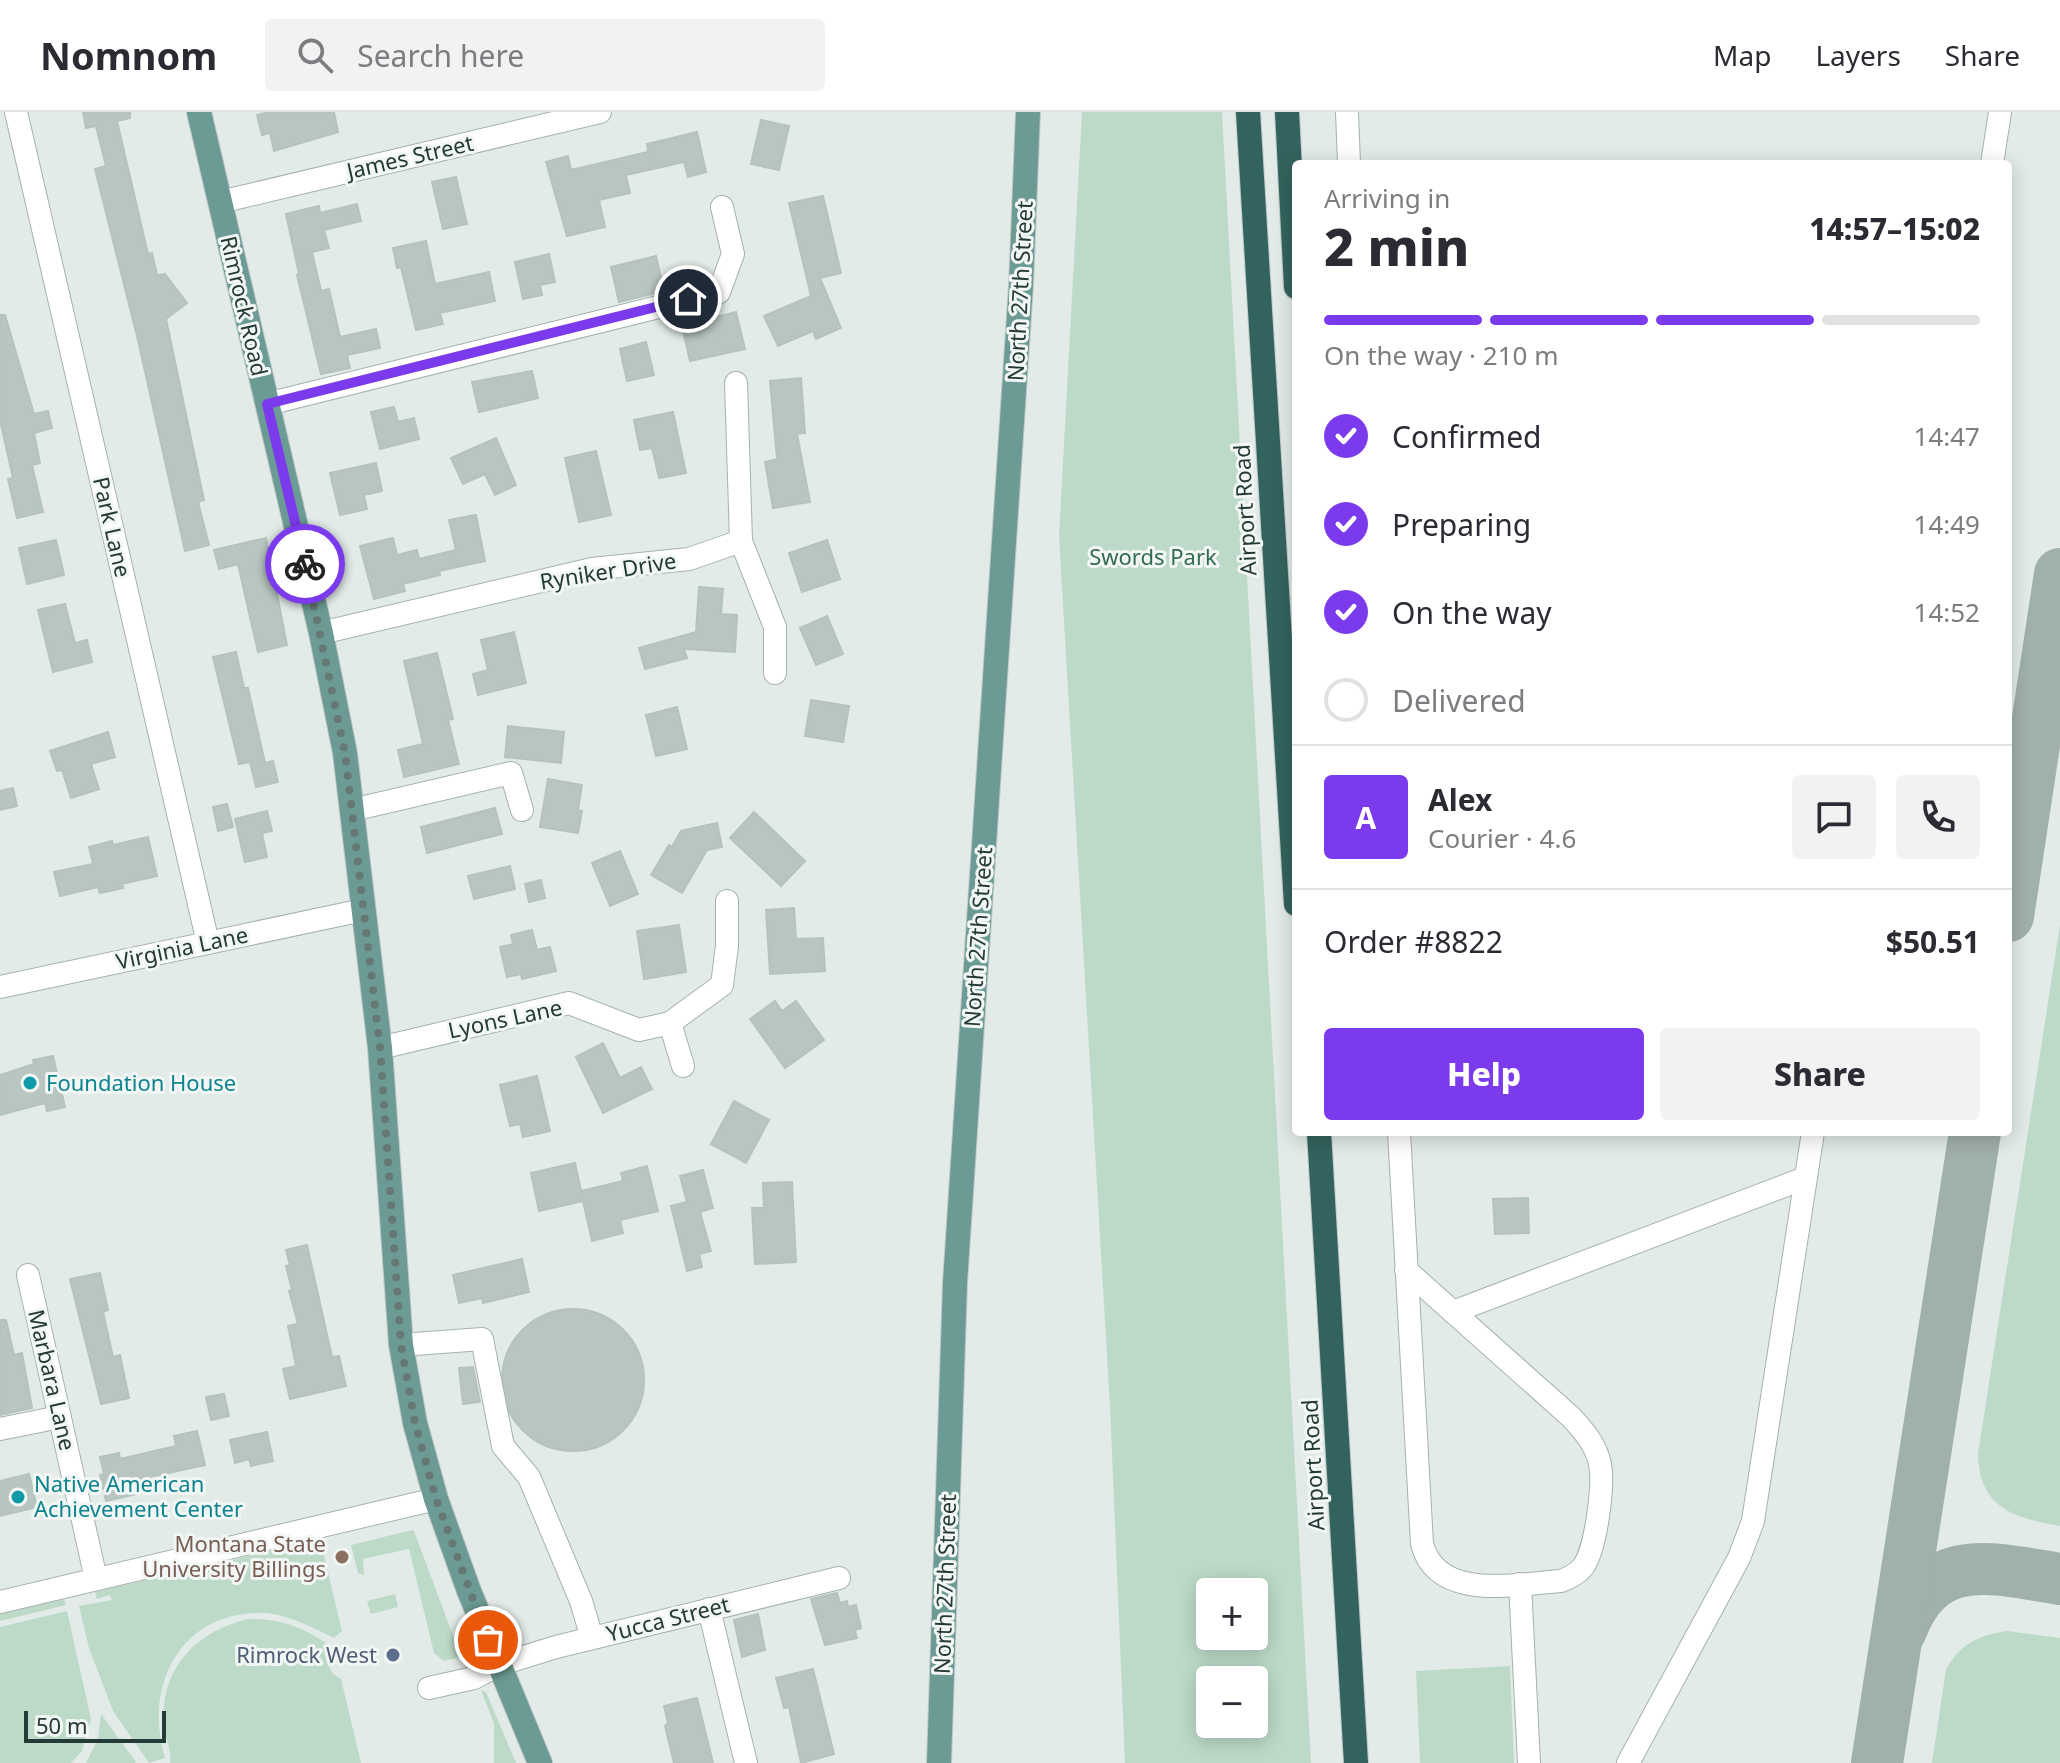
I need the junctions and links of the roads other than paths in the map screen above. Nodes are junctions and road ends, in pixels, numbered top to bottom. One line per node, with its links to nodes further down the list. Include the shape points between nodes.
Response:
1 (16, 112): 25 (street, Park Lane)
2 (199, 112): 11 (main road, Rimrock Road)
3 (600, 112): 11 (street, James Street)
4 (1028, 112): 49 (main road, North 27th Street, via 955,1283)
5 (1248, 112): 17 (highway, Airport Road)
6 (1287, 112): 13 (highway)
7 (1347, 112): 9 (street)
8 (2000, 112): 10 (street)
9 (1349, 160)
10 (1993, 160)
11 (220, 202): 15 (main road, Rimrock Road)
12 (722, 207): 15 (street, via 733,254 719,292)
13 (1292, 209)
14 (736, 383): 16 (street)
15 (267, 404): 18 (main road, Rimrock Road)
16 (741, 541): 18 (street, Ryniker Drive, via 689,559 592,569); 19 (street, via 775,627)
17 (1286, 618): 20 (highway, Airport Road)
18 (321, 633): 21 (main road, Rimrock Road)
19 (775, 673)
20 (1292, 790)
21 (352, 810): 22 (street, via 511,773); 24 (main road, Rimrock Road)
22 (522, 810)
23 (727, 901): 27 (street, via 722,985)
24 (363, 910): 25 (street, Virginia Lane); 28 (main road, Rimrock Road)
25 (208, 943): 26 (street, Virginia Lane)
26 (0, 987)
27 (670, 1023): 28 (street, Lyons Lane, via 639,1030 569,1003); 29 (street)
28 (380, 1048): 37 (main road, Rimrock Road)
29 (683, 1066)
30 (1321, 1136): 52 (highway, Airport Road)
31 (1399, 1136): 34 (street)
32 (1812, 1136): 33 (street)
33 (1805, 1178): 36 (street); 54 (street, via 1753,1521 1739,1558)
34 (1406, 1270): 36 (street); 43 (street, via 1425,1556 1457,1582)
35 (28, 1275): 38 (street, Marbara Lane)
36 (1453, 1312): 43 (street, via 1581,1428 1600,1462 1593,1544 1581,1569 1561,1581)
37 (401, 1345): 40 (main road, Rimrock Road); 46 (street, via 482,1339 503,1446 529,1477)
38 (60, 1417): 39 (street); 42 (street, Marbara Lane)
39 (0, 1429)
40 (436, 1499): 42 (street); 47 (main road, Rimrock Road)
41 (839, 1578): 45 (street, Yucca Street)
42 (96, 1579): 44 (street)
43 (1520, 1584): 53 (street)
44 (0, 1602)
45 (709, 1609): 46 (street, Yucca Street); 51 (street)
46 (592, 1638): 47 (street, Yucca Street)
47 (498, 1665): 48 (street, Yucca Street, via 474,1678); 50 (main road, Rimrock Road)
48 (429, 1688)
49 (939, 1759)
50 (540, 1763)
51 (746, 1763)
52 (1356, 1763)
53 (1529, 1763)
54 (1628, 1763)

